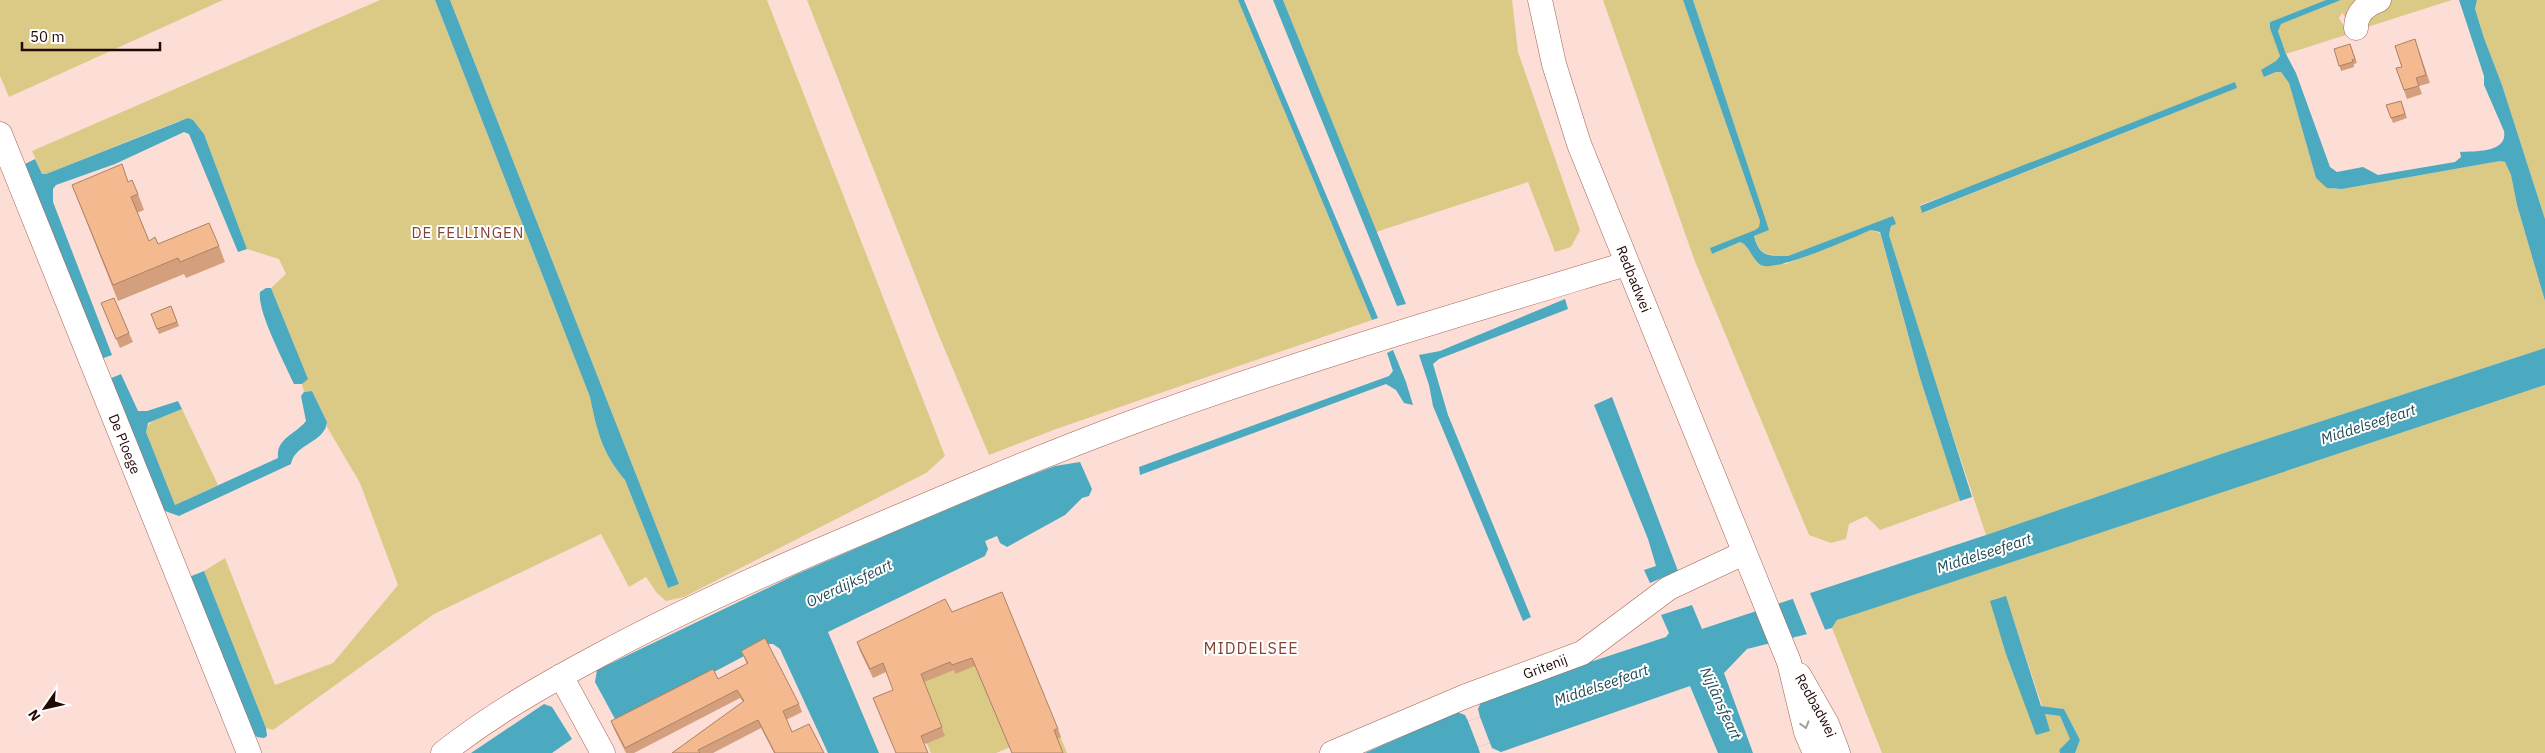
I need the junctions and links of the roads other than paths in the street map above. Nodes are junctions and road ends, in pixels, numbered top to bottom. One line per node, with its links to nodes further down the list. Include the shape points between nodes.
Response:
1 (1540, 0): 5 (street, Redbadwei, via 1563,99)
2 (2379, 0): 3 (street, via 2357,17)
3 (2356, 28)
4 (0, 134): 10 (street, De Ploege)
5 (1626, 264): 6 (street, Redbadwei); 8 (street, via 1342,350 1116,428 800,558 664,620)
6 (1744, 553): 7 (street, Redbadwei); 12 (street, Gritenij, via 1669,588 1582,653 1466,696)
7 (1789, 662): 13 (street, Redbadwei, one-way to 13, via 1806,732); 14 (street, Redbadwei, via 1805,682)
8 (561, 676): 9 (street); 11 (street, via 527,694)
9 (601, 752)
10 (249, 753)
11 (443, 753)
12 (1332, 753)
13 (1815, 753)
14 (1838, 753)

